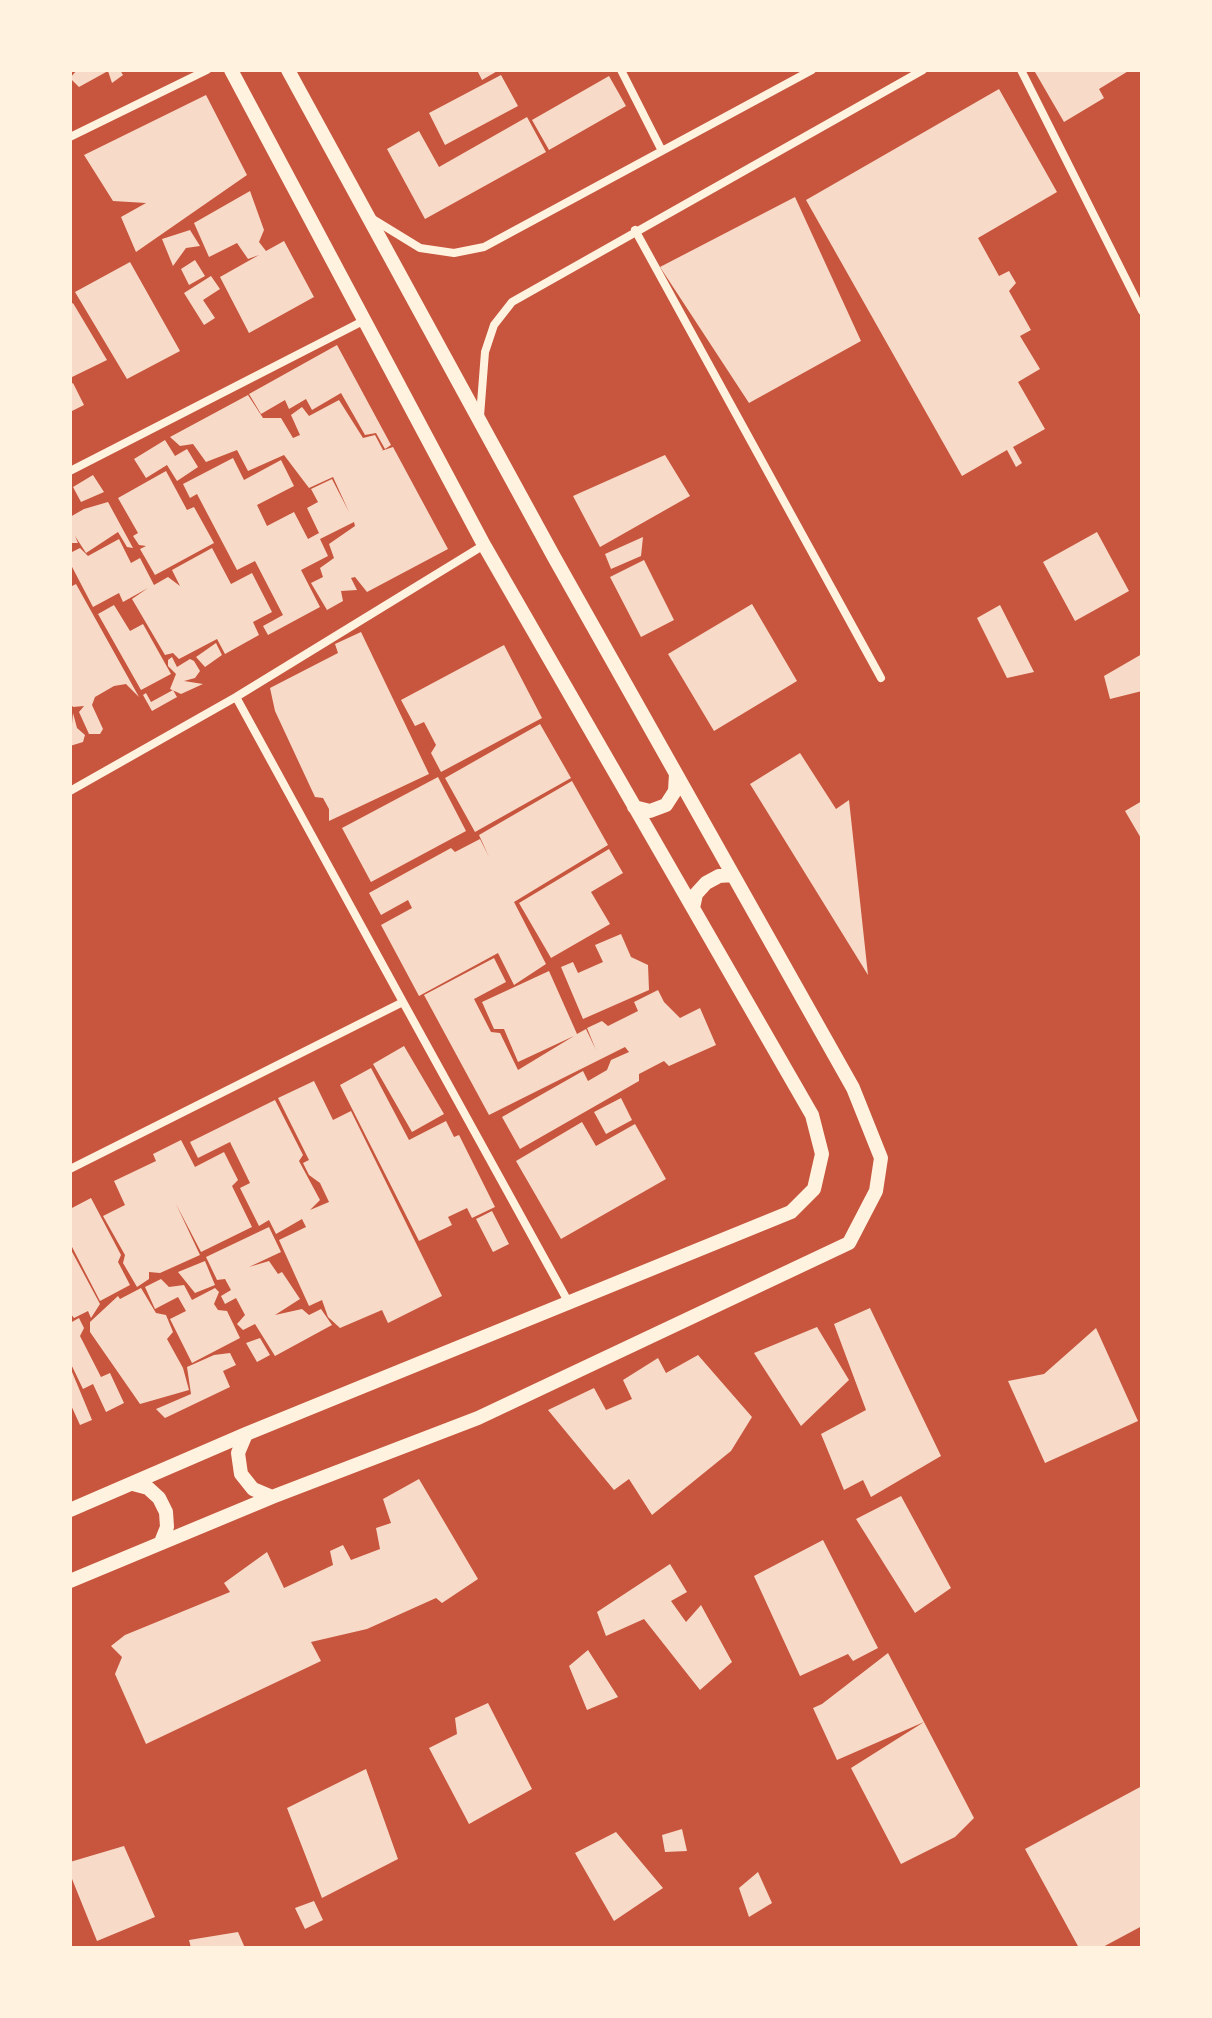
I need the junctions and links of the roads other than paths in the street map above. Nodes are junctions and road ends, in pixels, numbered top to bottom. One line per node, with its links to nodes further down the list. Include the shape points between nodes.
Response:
1 (207, 70): 8 (street)
2 (231, 70): 13 (street)
3 (288, 70): 10 (street)
4 (621, 70): 9 (street)
5 (812, 70): 9 (street)
6 (923, 70): 11 (street)
7 (1021, 70): 12 (street)
8 (70, 137)
9 (662, 151): 10 (street, via 484,247 454,253 428,250)
10 (371, 218): 14 (street)
11 (635, 230): 14 (street, via 512,302 494,325 485,352); 17 (street)
12 (1142, 311)
13 (366, 320): 15 (street); 16 (street)
14 (480, 421): 19 (street)
15 (70, 471)
16 (484, 545): 18 (street); 21 (street)
17 (881, 678)
18 (236, 697): 20 (street); 24 (street)
19 (676, 774): 21 (street, via 675,791 666,805 650,811); 22 (street)
20 (70, 791)
21 (634, 807): 23 (street)
22 (733, 875): 23 (street, via 706,883); 29 (street, via 853,1088 881,1158 876,1191 849,1243 478,1418)
23 (693, 908): 26 (street, via 812,1115 822,1154 814,1189 791,1212)
24 (403, 1002): 25 (street); 26 (street)
25 (70, 1169)
26 (570, 1305): 27 (street)
27 (246, 1434): 28 (street); 29 (street, via 238,1453 241,1474 253,1489)
28 (133, 1484): 30 (street); 31 (street, via 159,1498 167,1527)
29 (272, 1497): 31 (street)
30 (70, 1510)
31 (161, 1542): 32 (street)
32 (70, 1581)

